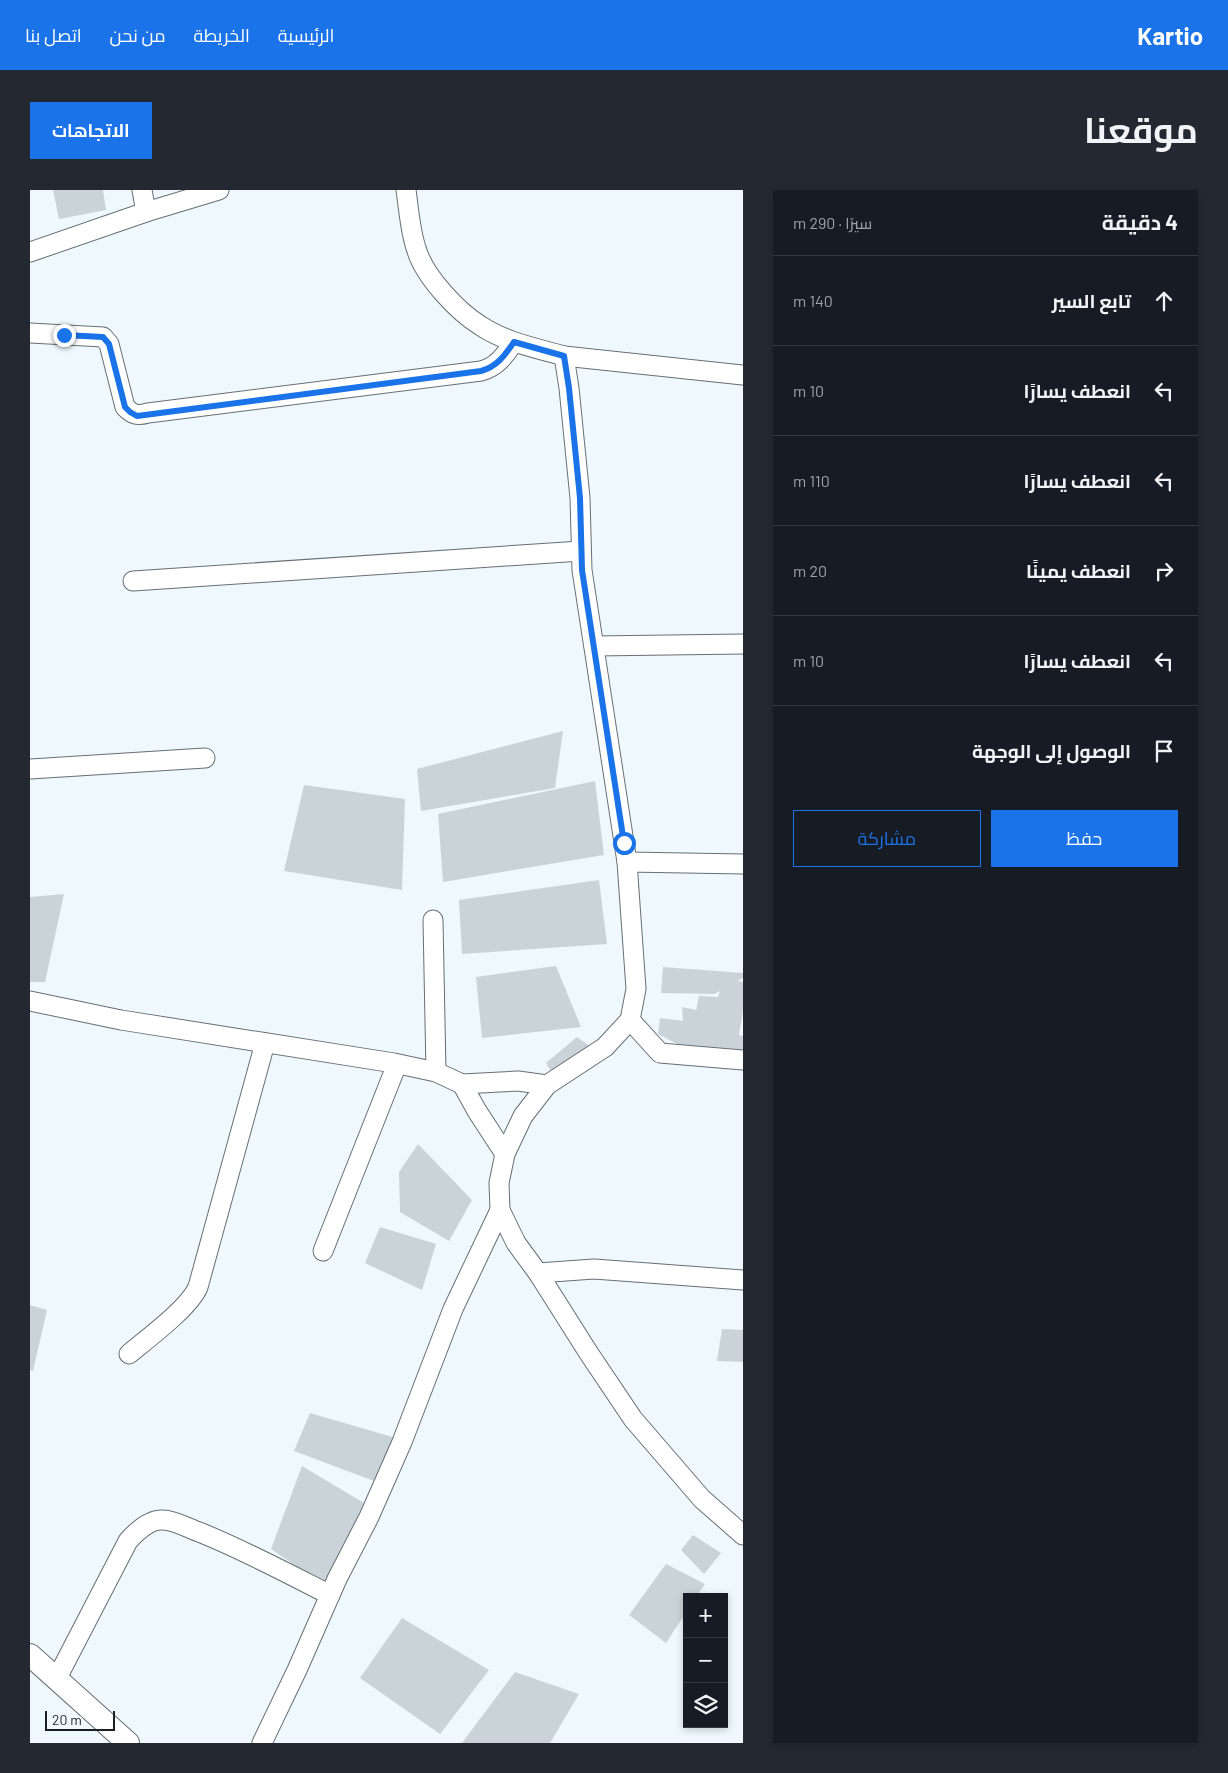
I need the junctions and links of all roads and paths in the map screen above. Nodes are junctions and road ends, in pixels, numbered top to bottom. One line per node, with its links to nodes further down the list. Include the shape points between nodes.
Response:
1 (142, 190): 4 (street)
2 (219, 190): 4 (street)
3 (406, 190): 7 (street, via 416,251 429,277 481,326)
4 (146, 212): 5 (street)
5 (30, 252)
6 (30, 333): 7 (street, via 103,337 109,344 125,407 137,416 481,371 490,369 504,357)
7 (514, 342): 8 (street)
8 (564, 356): 9 (street); 10 (street, via 580,498)
9 (743, 375)
10 (581, 550): 11 (street); 13 (street)
11 (133, 581)
12 (743, 644): 13 (street)
13 (594, 646): 16 (street)
14 (204, 758): 15 (street)
15 (30, 769)
16 (626, 862): 17 (street); 20 (street, via 636,989)
17 (743, 864)
18 (433, 920): 24 (street)
19 (30, 1001): 21 (street, via 121,1020)
20 (630, 1020): 22 (street, via 660,1053); 26 (street, via 605,1047)
21 (265, 1043): 23 (street); 32 (street, via 195,1295)
22 (743, 1060)
23 (397, 1064): 24 (street); 29 (street)
24 (436, 1072): 25 (street)
25 (462, 1084): 26 (street, via 518,1082); 27 (street)
26 (547, 1085): 27 (street, via 523,1116)
27 (505, 1154): 28 (street)
28 (500, 1210): 30 (street, via 516,1243); 34 (street, via 453,1309 402,1442)
29 (323, 1251)
30 (538, 1273): 31 (street, via 594,1269); 33 (street, via 633,1419 702,1499)
31 (743, 1280)
32 (129, 1354)
33 (743, 1535)
34 (330, 1595): 36 (street, via 233,1546 181,1525 154,1521 128,1541); 38 (street)
35 (30, 1656): 36 (street)
36 (56, 1680): 37 (street)
37 (128, 1743)
38 (262, 1743)

